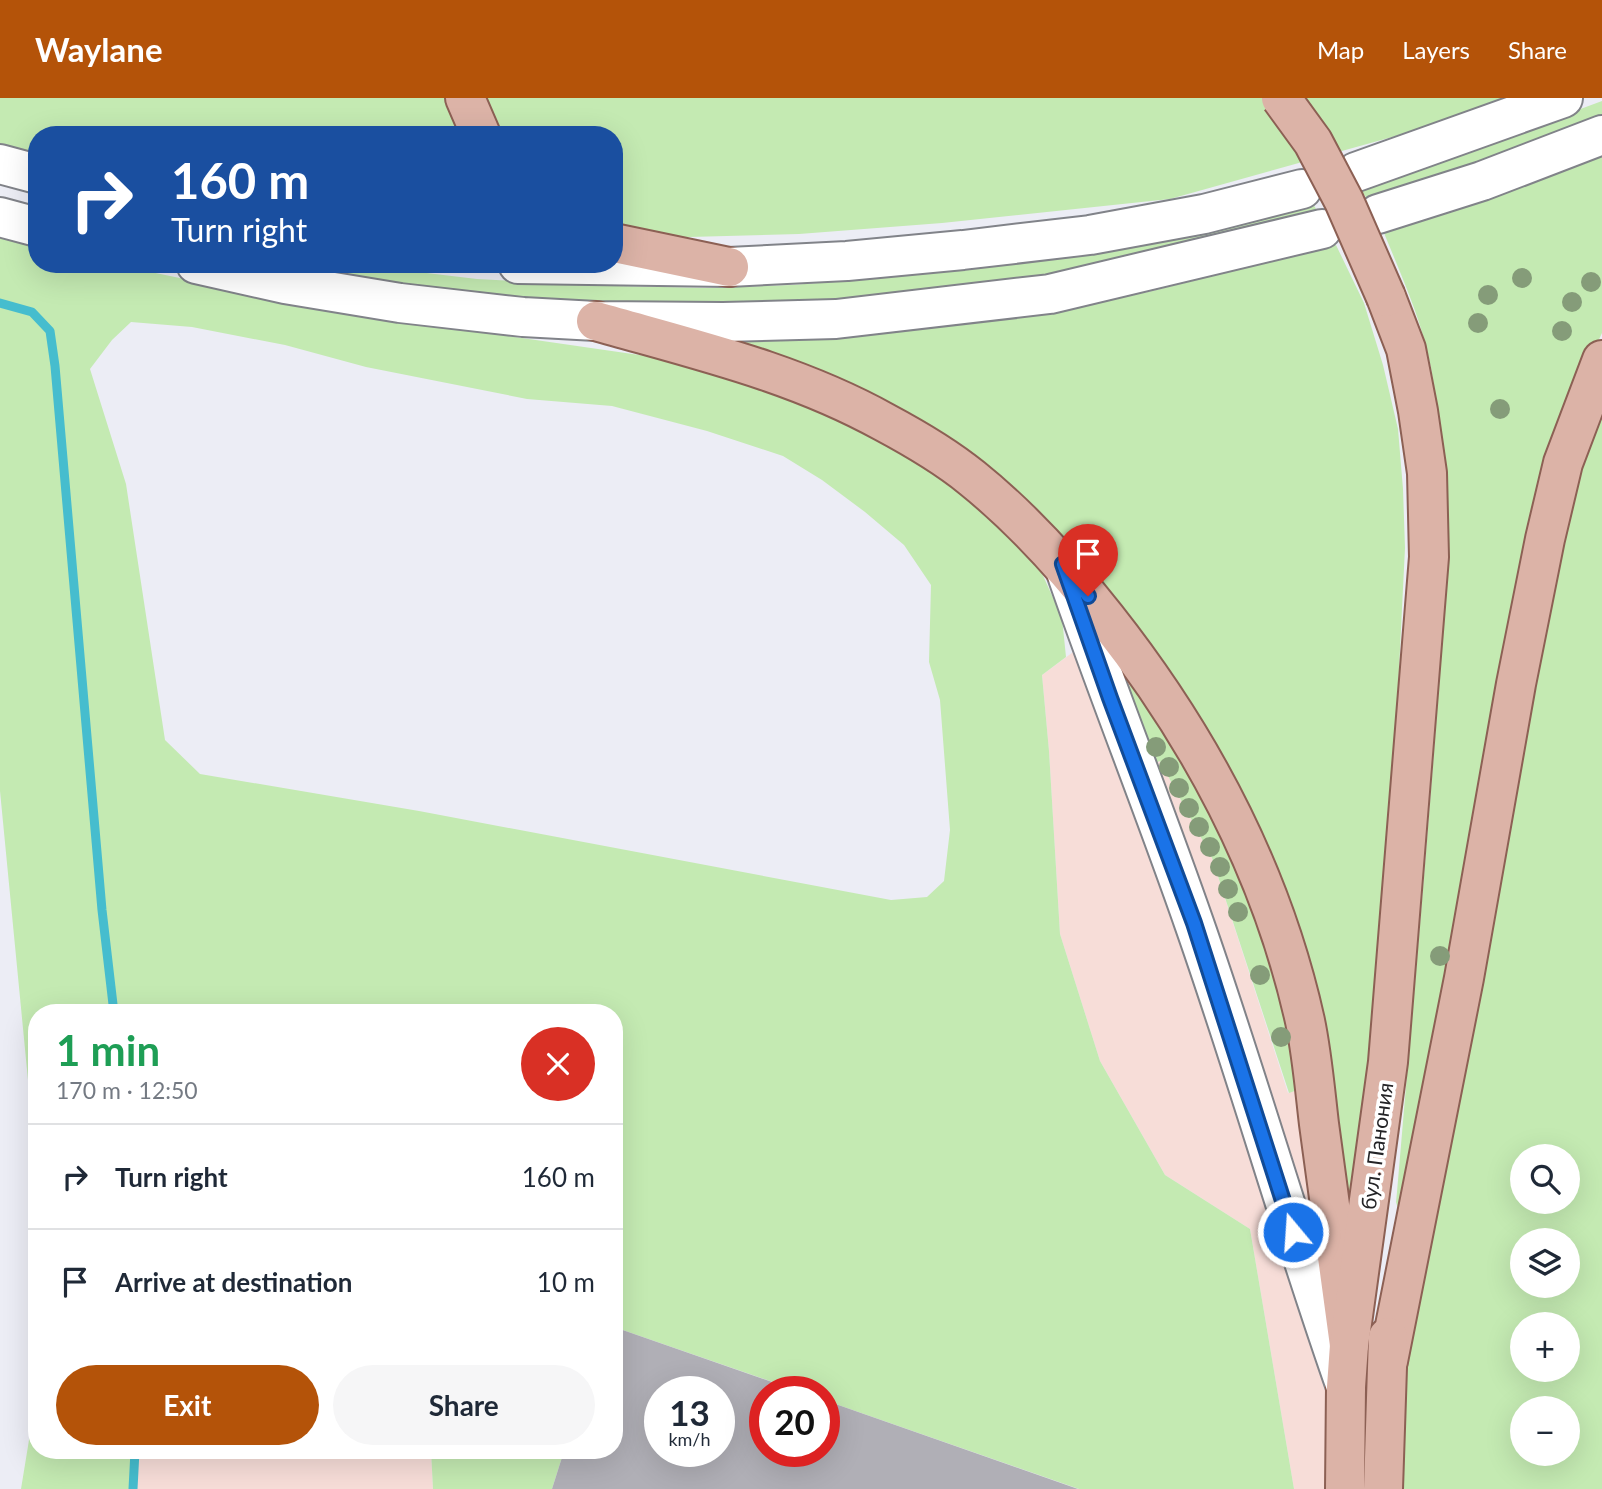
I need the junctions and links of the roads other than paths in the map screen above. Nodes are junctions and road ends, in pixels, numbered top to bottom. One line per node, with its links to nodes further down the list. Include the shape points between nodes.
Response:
1 (465, 98): 4 (main road)
2 (1281, 98): 21 (main road, bridge, via 1313,142 1386,297 1406,349 1427,473 1429,557)
3 (1563, 98): 8 (street)
4 (477, 126)
5 (1602, 135): 10 (street)
6 (0, 164): 7 (street)
7 (28, 172)
8 (1356, 172)
9 (1302, 189): 16 (street, via 1204,214 1090,235 847,261)
10 (1378, 214)
11 (0, 217): 12 (street)
12 (28, 225)
13 (1322, 229): 18 (street, via 1050,294 836,319)
14 (623, 245): 16 (main road)
15 (623, 265): 16 (street)
16 (729, 267)
17 (236, 273): 18 (street, via 400,303)
18 (596, 321): 20 (main road, via 788,378 886,422 969,475)
19 (1602, 360): 23 (main road, via 1563,463 1545,539)
20 (1063, 564): 22 (main road, via 1165,698 1212,775 1249,848 1281,933 1305,1022); 24 (street, via 1194,923)
21 (1388, 1062): 22 (main road, бул. Панония); 23 (main road, бул. Панония)
22 (1349, 1345): 24 (main road, бул. Панония)
23 (1388, 1361): 26 (main road, бул. Панония)
24 (1346, 1387): 25 (main road, бул. Панония)
25 (1345, 1489)
26 (1383, 1489)

